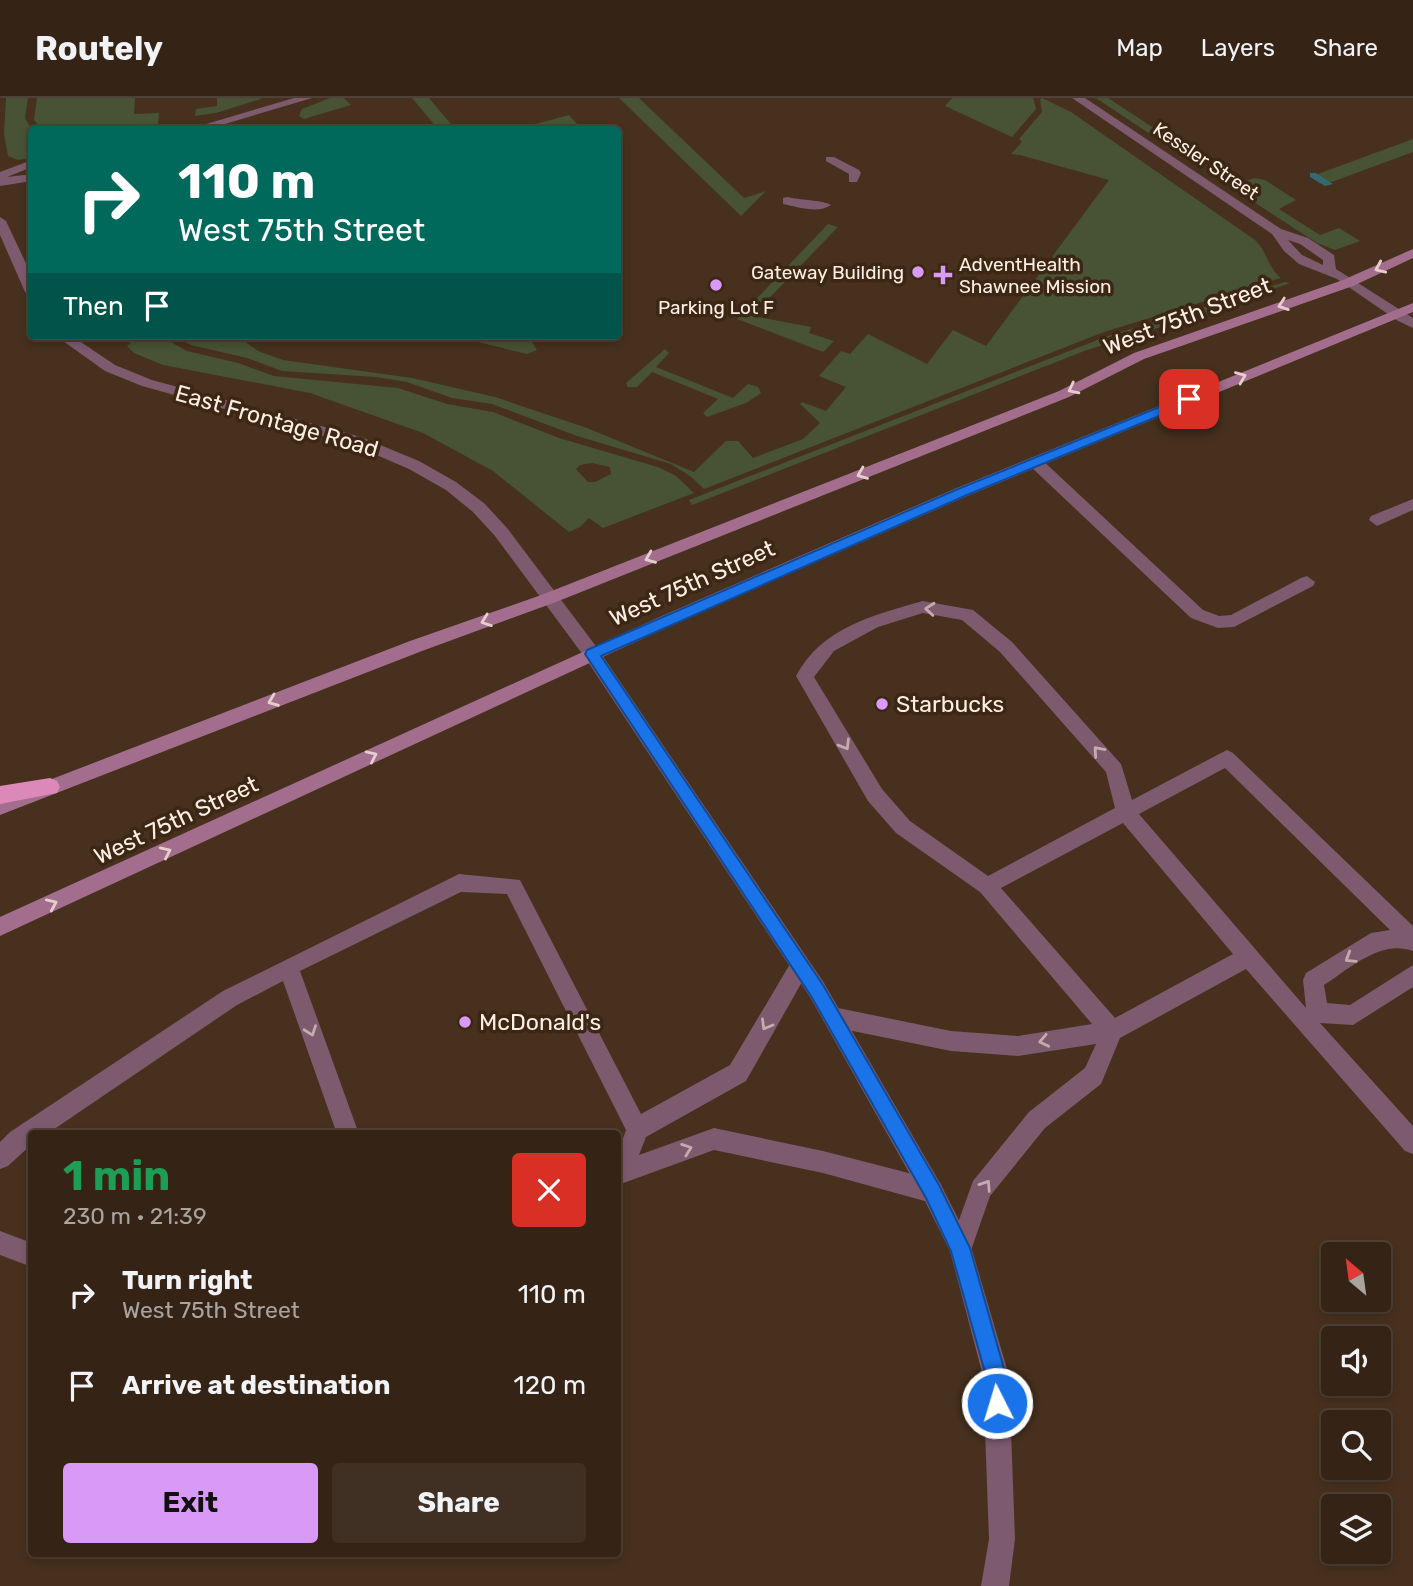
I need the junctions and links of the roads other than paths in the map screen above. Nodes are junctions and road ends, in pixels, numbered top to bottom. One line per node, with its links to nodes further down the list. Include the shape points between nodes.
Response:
1 (306, 98): 3 (street)
2 (1078, 98): 15 (street, Kessler Street, via 1277,232 1284,247 1312,267 1330,270)
3 (205, 126)
4 (830, 159): 8 (street, via 855,173)
5 (28, 165): 6 (street)
6 (0, 176)
7 (28, 178): 9 (street)
8 (853, 179)
9 (0, 182)
10 (787, 201): 11 (street)
11 (825, 205)
12 (0, 221): 14 (street)
13 (1413, 253): 15 (main road, West 75th Street, one-way to 15)
14 (28, 283)
15 (1348, 283): 17 (street, Kessler Street); 24 (main road, West 75th Street, one-way to 24, via 1139,356 1064,394)
16 (1413, 307): 17 (main road, West 75th Street)
17 (1394, 315): 18 (street, Kessler Street); 20 (main road, West 75th Street, one-way to 17)
18 (1413, 324)
19 (69, 340): 24 (street, East Frontage Road, via 110,368 148,383 356,440 414,466 479,508)
20 (1035, 462): 23 (street, via 1197,614 1218,622 1234,621); 25 (main road, West 75th Street)
21 (1413, 504): 22 (street)
22 (1377, 520)
23 (1307, 582)
24 (550, 598): 25 (street, East Frontage Road); 26 (main road, West 75th Street, one-way to 26)
25 (592, 654): 31 (main road, West 75th Street, one-way to 25); 34 (street, East Frontage Road)
26 (50, 787): 27 (highway); 28 (main road, West 75th Street)
27 (0, 795)
28 (0, 807)
29 (1126, 812): 30 (street); 30 (street, one-way to 30, via 1114,769 1006,647 967,614 923,607 872,622 828,646 806,676 875,795 902,827); 32 (street, via 1227,758); 33 (street)
30 (987, 886): 39 (street)
31 (0, 927)
32 (1413, 940): 38 (street, one-way to 38, via 1378,940 1313,980)
33 (1248, 957): 38 (street); 39 (street)
34 (800, 966): 37 (street, East Frontage Road); 40 (street, one-way to 40, via 738,1073)
35 (288, 967): 40 (street, via 459,883 513,886); 41 (street, via 219,1005); 42 (street, one-way to 42)
36 (1413, 975): 38 (street, via 1353,1015)
37 (833, 1017): 39 (street, one-way to 37, via 1018,1046 951,1041); 48 (street, East Frontage Road)
38 (1311, 1017): 44 (street)
39 (1112, 1031): 50 (street, one-way to 39, via 981,1189 1037,1119 1094,1076)
40 (637, 1129): 46 (street)
41 (33, 1130)
42 (347, 1130)
43 (28, 1133): 45 (street)
44 (1413, 1143)
45 (0, 1158)
46 (621, 1170)
47 (621, 1173): 48 (street, one-way to 48, via 714,1139)
48 (932, 1191): 50 (street, East Frontage Road)
49 (0, 1243): 51 (street)
50 (961, 1248): 52 (street, East Frontage Road, via 996,1376 1002,1539)
51 (28, 1254)
52 (995, 1586)

